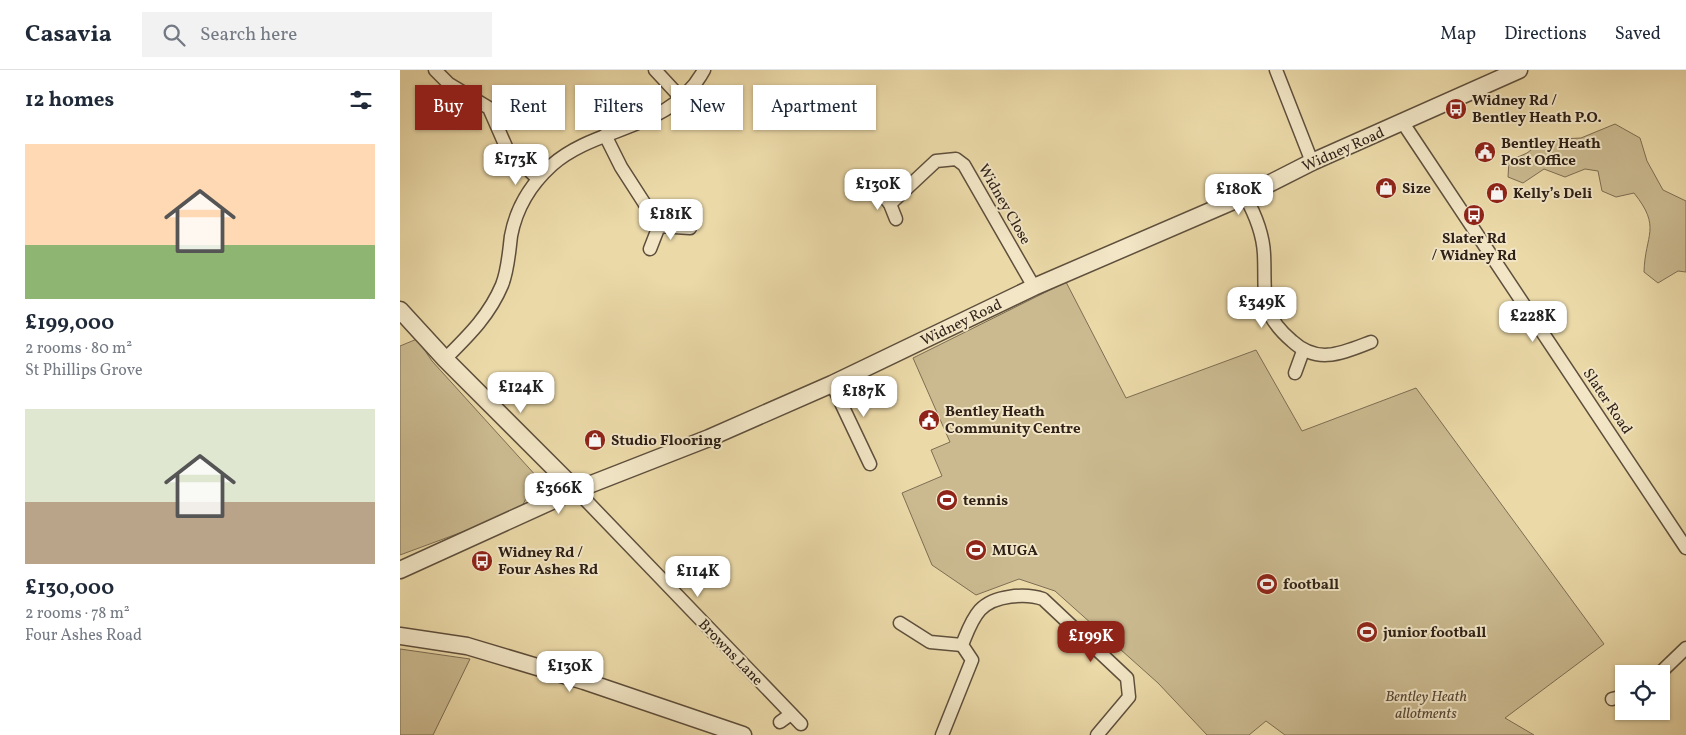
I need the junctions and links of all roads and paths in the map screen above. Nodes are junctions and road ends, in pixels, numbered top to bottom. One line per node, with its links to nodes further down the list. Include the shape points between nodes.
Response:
1 (435, 70): 12 (street, via 449,84 489,108 507,149)
2 (655, 70): 7 (street)
3 (704, 70): 6 (street)
4 (1276, 70): 11 (street)
5 (1519, 70): 9 (street, Widney Road)
6 (692, 85)
7 (671, 87)
8 (671, 104): 10 (street, via 638,125)
9 (1403, 122): 11 (street, Widney Road); 29 (street, Slater Road)
10 (605, 135): 12 (street, via 552,164); 17 (street, via 621,167)
11 (1312, 162): 14 (street, Widney Road)
12 (538, 180): 24 (street, via 519,209 503,283 491,307 478,326)
13 (880, 192): 15 (street)
14 (1245, 196): 20 (street, Widney Road); 23 (street, via 1257,216 1264,253 1266,305 1275,326)
15 (890, 204): 16 (street); 20 (street, Widney Close, via 936,161 956,159 963,165)
16 (896, 219)
17 (659, 226): 18 (street); 19 (street)
18 (690, 228)
19 (650, 249)
20 (1034, 287): 26 (street, Widney Road)
21 (400, 310): 24 (street, Browns Lane)
22 (1371, 342): 23 (street, via 1326,356)
23 (1303, 351): 25 (street)
24 (444, 359): 28 (street, Browns Lane)
25 (1295, 373)
26 (832, 384): 27 (street); 28 (street, Widney Road, via 709,438)
27 (870, 464)
28 (576, 490): 31 (street, Widney Road); 37 (street, Browns Lane)
29 (1682, 530): 30 (street, Slater Road)
30 (1686, 548)
31 (400, 570)
32 (900, 623): 34 (street, via 930,642)
33 (400, 636): 40 (street, via 467,646 584,681)
34 (962, 645): 41 (street, via 972,660); 42 (street, via 972,621 982,608 1006,597 1030,594 1043,599 1127,678 1129,696)
35 (1686, 648): 36 (street)
36 (1668, 665)
37 (791, 714): 38 (street); 39 (street, Browns Lane)
38 (780, 722)
39 (801, 724)
40 (743, 735)
41 (942, 735)
42 (1097, 735)

